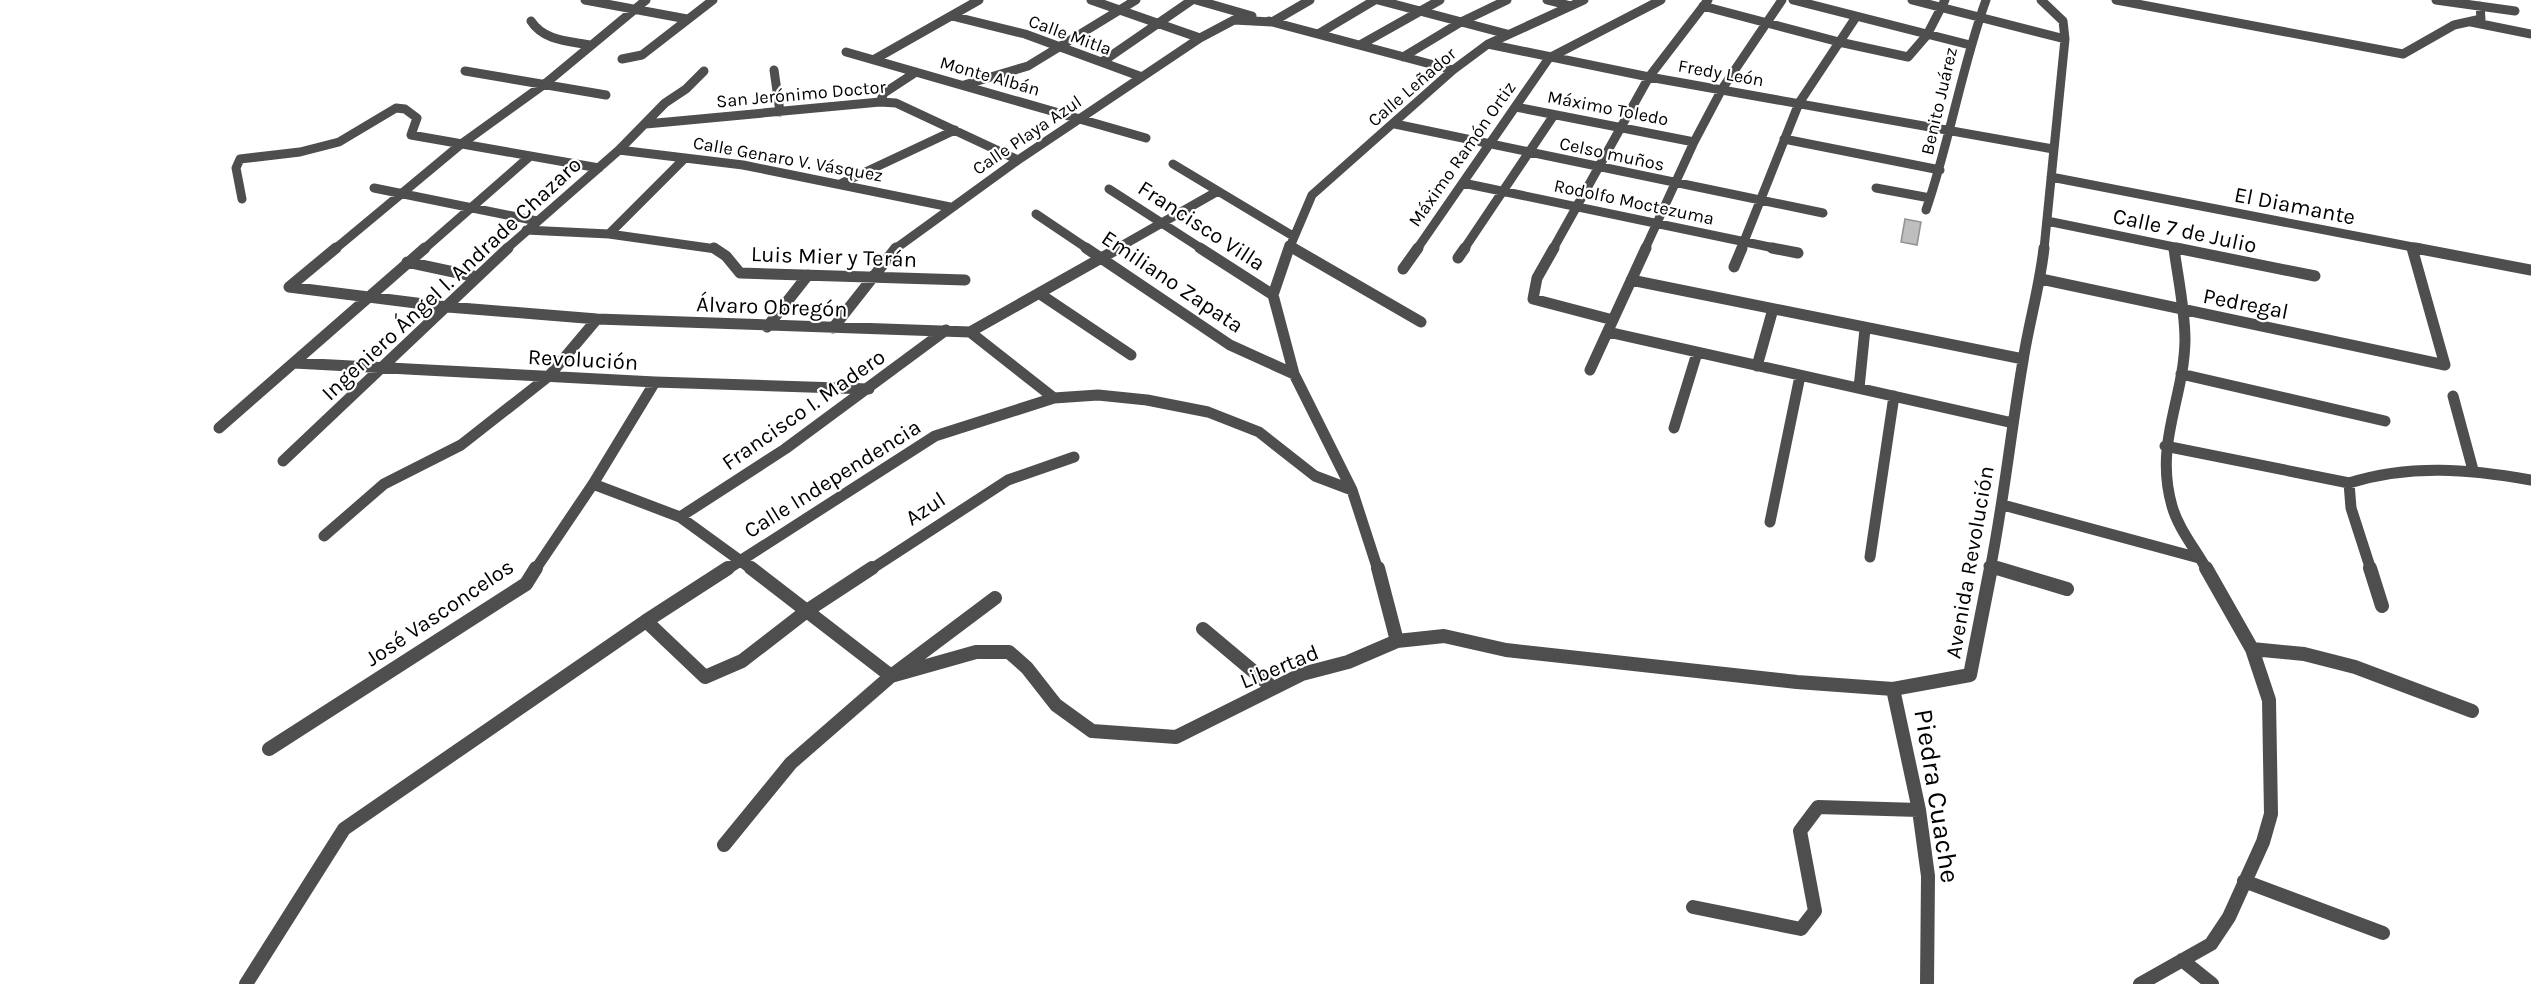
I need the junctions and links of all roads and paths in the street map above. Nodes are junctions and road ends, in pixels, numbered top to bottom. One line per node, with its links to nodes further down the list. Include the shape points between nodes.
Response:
1 (585, 0): 28 (street)
2 (646, 0): 28 (street)
3 (712, 0): 35 (street)
4 (979, 0): 32 (street)
5 (1091, 0): 29 (street)
6 (1136, 0): 29 (street)
7 (1194, 0): 37 (street); 38 (street)
8 (1310, 0): 38 (street)
9 (1376, 0): 30 (street); 42 (street)
10 (1440, 0): 30 (street)
11 (1507, 0): 39 (street)
12 (1547, 0): 26 (street)
13 (1584, 0): 26 (street, Calle Leñador)
14 (1661, 0): 57 (street)
15 (1782, 0): 41 (street)
16 (1793, 0): 24 (street)
17 (1912, 0): 25 (street)
18 (1986, 0): 34 (street, Benito Juárez)
19 (2040, 0): 47 (street, Avenida Revolución, via 2063,21)
20 (2116, 0): 40 (street, via 2403,54 2454,25)
21 (2436, 0): 22 (street)
22 (2460, 2): 27 (street)
23 (1706, 3): 41 (street); 66 (street)
24 (1816, 3): 33 (street)
25 (1943, 4): 34 (street); 45 (street)
26 (1571, 6): 43 (street, Calle Leñador)
27 (2480, 6): 31 (street); 40 (street, via 2481,19)
28 (634, 10): 35 (street); 50 (street)
29 (1120, 10): 37 (street); 51 (street)
30 (1418, 10): 39 (street); 52 (street)
31 (2515, 11)
32 (952, 16): 51 (street, Calle Mitla); 58 (street)
33 (1856, 16): 45 (street); 48 (street)
34 (1978, 17): 47 (street); 53 (street, Benito Juárez)
35 (687, 19): 56 (street, via 642,55)
36 (531, 21): 50 (street, via 544,35)
37 (1156, 22): 46 (street); 59 (street)
38 (1272, 22): 42 (street); 46 (street, Calle Playa Azul, via 1234,20)
39 (1461, 22): 43 (street); 55 (street)
40 (2470, 22): 44 (street)
41 (1766, 23): 48 (street); 69 (street)
42 (1318, 34): 52 (street)
43 (1507, 34): 49 (street, Calle Leñador)
44 (2531, 34)
45 (1927, 35): 48 (street, via 1908,57); 53 (street)
46 (1200, 38): 65 (street, Calle Playa Azul)
47 (2065, 39): 87 (street, Avenida Revolución)
48 (1839, 42): 72 (street)
49 (1488, 44): 57 (street, Fredy León); 62 (street, Calle Leñador)
50 (590, 45): 67 (street)
51 (1061, 45): 59 (street, Calle Mitla); 68 (street, via 1028,66)
52 (1360, 45): 55 (street)
53 (1970, 45): 81 (street, Benito Juárez)
54 (846, 52): 58 (street, Monte Albán)
55 (1403, 57): 62 (street)
56 (622, 58)
57 (1548, 58): 66 (street, Fredy León); 73 (street, Máximo Ramón Ortiz)
58 (875, 59): 64 (street, Monte Albán)
59 (1102, 62): 65 (street, Calle Mitla)
60 (704, 70): 77 (street, Ingeniero Ángel l. Andrade Chazaro)
61 (774, 70): 74 (street)
62 (1454, 70): 78 (street, Calle Leñador)
63 (465, 71): 67 (street)
64 (916, 72): 68 (street, Monte Albán); 71 (street, via 884,93)
65 (1142, 77): 76 (street, Calle Playa Azul)
66 (1649, 77): 69 (street, Fredy León); 79 (street)
67 (546, 83): 70 (street); 86 (street)
68 (963, 85): 76 (street, Monte Albán)
69 (1722, 89): 72 (street, Fredy León); 84 (street)
70 (606, 95)
71 (880, 102): 74 (street, San Jerónimo Doctor); 80 (street, San Jerónimo Doctor, via 896,103)
72 (1799, 103): 81 (street, Fredy León); 83 (street)
73 (1516, 106): 75 (street, Máximo Toledo); 85 (street, Máximo Ramón Ortiz)
74 (780, 112): 77 (street, San Jerónimo Doctor)
75 (1554, 114): 79 (street, Máximo Toledo); 89 (street)
76 (1078, 119): 82 (street, Monte Albán); 92 (street, Calle Playa Azul)
77 (646, 124): 88 (street, Ingeniero Ángel l. Andrade Chazaro)
78 (1395, 124): 85 (street, Celso muños); 122 (street, Calle Leñador, via 1312,195)
79 (1621, 128): 84 (street, Máximo Toledo); 95 (street)
80 (955, 130): 92 (street, San Jerónimo Doctor); 98 (street)
81 (1950, 130): 87 (street, Fredy León); 96 (street, Benito Juárez)
82 (1146, 138)
83 (1784, 139): 96 (street); 109 (street)
84 (1694, 142): 100 (street)
85 (1489, 144): 89 (street, Celso muños); 99 (street, Máximo Ramón Ortiz)
86 (460, 145): 90 (street); 106 (street); 108 (street, via 411,135 417,118 396,108 339,142 300,152 240,159 236,168)
87 (2053, 149): 97 (street, Avenida Revolución)
88 (619, 150): 91 (street, Calle Genaro V. Vásquez); 94 (street, Ingeniero Ángel l. Andrade Chazaro)
89 (1529, 153): 95 (street, Celso muños); 105 (street)
90 (530, 157): 94 (street); 112 (street)
91 (685, 158): 98 (street, Calle Genaro V. Vásquez); 121 (street)
92 (1018, 160): 110 (street, Calle Playa Azul)
93 (1173, 164): 104 (street)
94 (599, 168): 116 (street, Ingeniero Ángel l. Andrade Chazaro)
95 (1598, 168): 100 (street, Celso muños); 111 (street)
96 (1940, 170): 107 (street, Benito Juárez)
97 (2051, 177): 117 (street, Avenida Revolución); 124 (street, El Diamante)
98 (842, 183): 110 (street, Calle Genaro V. Vásquez)
99 (1463, 183): 105 (street, Rodolfo Moctezuma); 131 (street, Máximo Ramón Ortiz)
100 (1676, 184): 109 (street, Celso muños); 119 (street)
101 (374, 188): 106 (street)
102 (1876, 188): 107 (street)
103 (1109, 189): 118 (street, Francisco Villa)
104 (1218, 191): 118 (street); 122 (street)
105 (1503, 192): 111 (street, Rodolfo Moctezuma); 128 (street)
106 (403, 194): 112 (street); 142 (street, Álvaro Obregón, via 289,287)
107 (1930, 198): 113 (street, Benito Juárez)
108 (242, 199)
109 (1760, 201): 114 (street, Celso muños); 123 (street)
110 (950, 207): 136 (street, Calle Playa Azul, via 897,246)
111 (1575, 207): 119 (street, Rodolfo Moctezuma); 147 (street, via 1537,278 1533,299)
112 (471, 208): 116 (street); 129 (street)
113 (1926, 210)
114 (1823, 213)
115 (1036, 214): 127 (street, Emiliano Zapata)
116 (537, 221): 120 (street, Ingeniero Ángel l. Andrade Chazaro)
117 (2047, 221): 125 (street, Calle 7 de Julio); 137 (street, Avenida Revolución)
118 (1163, 223): 127 (street); 141 (street, Francisco Villa)
119 (1658, 224): 123 (street, Rodolfo Moctezuma); 139 (street)
120 (526, 230): 121 (street); 135 (street, Ingeniero Ángel l. Andrade Chazaro)
121 (609, 234): 133 (street, Luis Mier y Terán, via 713,247 740,273)
122 (1291, 241): 141 (street); 148 (street)
123 (1743, 242): 126 (street, Rodolfo Moctezuma); 130 (street)
124 (2412, 248): 132 (street, El Diamante); 145 (street, Pedregal, via 2445,365)
125 (2174, 249): 134 (street, Calle 7 de Julio); 145 (street)
126 (1798, 253)
127 (1103, 257): 140 (street); 162 (street, Emiliano Zapata, via 1230,345)
128 (1458, 258)
129 (407, 262): 135 (street); 142 (street)
130 (1734, 267)
131 (1403, 269)
132 (2531, 270)
133 (808, 275): 136 (street, Luis Mier y Terán); 149 (street)
134 (2315, 276)
135 (477, 277): 143 (street, Ingeniero Ángel l. Andrade Chazaro)
136 (873, 277): 138 (street, Luis Mier y Terán); 150 (street, Calle Playa Azul)
137 (2041, 279): 145 (street, Pedregal); 157 (street, Avenida Revolución)
138 (965, 280)
139 (1631, 280): 144 (street); 147 (street)
140 (1040, 294): 153 (street); 156 (street)
141 (1273, 295): 162 (street)
142 (368, 297): 143 (street, Álvaro Obregón); 158 (street)
143 (448, 307): 146 (street, Álvaro Obregón); 160 (street, Ingeniero Ángel l. Andrade Chazaro)
144 (1773, 309): 151 (street); 159 (street)
145 (2180, 310): 163 (street, via 2185,339)
146 (597, 319): 149 (street, Álvaro Obregón); 164 (street)
147 (1613, 320): 154 (street)
148 (1421, 322)
149 (767, 327): 150 (street, Álvaro Obregón)
150 (833, 328): 152 (street, Álvaro Obregón)
151 (1865, 329): 157 (street); 167 (street)
152 (946, 330): 153 (street); 168 (street, Francisco I. Madero)
153 (970, 332): 171 (street)
154 (1608, 332): 155 (street); 161 (street)
155 (1697, 353): 159 (street); 175 (street)
156 (1131, 355)
157 (2023, 359): 173 (street, Avenida Revolución)
158 (294, 363): 160 (street, Revolución); 174 (street)
159 (1757, 366): 165 (street)
160 (383, 368): 164 (street, Revolución); 178 (street, Ingeniero Ángel l. Andrade Chazaro)
161 (1590, 370)
162 (1294, 374): 183 (street)
163 (2181, 374): 172 (street); 176 (street)
164 (549, 376): 166 (street, Revolución); 187 (street, via 461,445 384,484)
165 (1800, 376): 167 (street); 186 (street)
166 (655, 382): 168 (street, Revolución); 182 (street, José Vasconcelos)
167 (1858, 388): 169 (street)
168 (869, 389): 185 (street, Francisco I. Madero)
169 (1894, 396): 173 (street); 188 (street)
170 (2453, 396): 179 (street)
171 (1054, 398): 183 (street, Calle Independencia, via 1098,395 1208,412 1259,432 1315,476); 190 (street, Calle Independencia, via 935,436)
172 (2385, 421)
173 (2013, 423): 184 (street, Avenida Revolución)
174 (219, 428)
175 (1674, 428)
176 (2165, 446): 181 (street); 189 (street, via 2172,508)
177 (1074, 457): 195 (street, Azul, via 1008,480)
178 (283, 461)
179 (2473, 470): 180 (street); 181 (street, via 2370,475)
180 (2531, 480)
181 (2349, 483): 194 (street, via 2351,508)
182 (593, 484): 185 (street); 204 (street, José Vasconcelos, via 526,585)
183 (1352, 490): 198 (street, via 1371,542)
184 (2003, 506): 189 (street); 191 (street, Avenida Revolución)
185 (680, 517): 190 (street)
186 (1770, 522)
187 (324, 536)
188 (1870, 557)
189 (2199, 558): 199 (street)
190 (740, 561): 195 (street); 196 (street, Calle Independencia)
191 (1989, 566): 192 (street); 202 (street, Avenida Revolución, via 1970,675)
192 (2067, 589)
193 (995, 598): 200 (street)
194 (2382, 606)
195 (808, 610): 196 (street, Azul, via 742,661 705,677); 200 (street)
196 (646, 621): 211 (street, Calle Independencia, via 344,829)
197 (1203, 629): 201 (street)
198 (1397, 641): 201 (street, Libertad); 202 (street, Avenida Revolución, via 1444,636 1506,650)
199 (2252, 649): 203 (street, via 2304,654 2355,667); 207 (street, via 2269,700 2271,813 2264,842)
200 (891, 676): 201 (street, Libertad, via 976,652 1009,652 1056,705 1092,731 1176,737); 206 (street, via 791,763)
201 (1272, 687)
202 (1893, 689): 205 (street, Piedra Cuache)
203 (2472, 711)
204 (268, 749)
205 (1919, 810): 208 (street, via 1818,807 1800,831 1815,911 1801,929); 212 (street, Piedra Cuache, via 1928,876)
206 (724, 845)
207 (2244, 881): 209 (street); 210 (street, via 2229,917 2211,944)
208 (1693, 907)
209 (2383, 933)
210 (2182, 960): 213 (street); 214 (street)
211 (246, 984)
212 (1927, 984)
213 (2140, 984)
214 (2212, 984)

